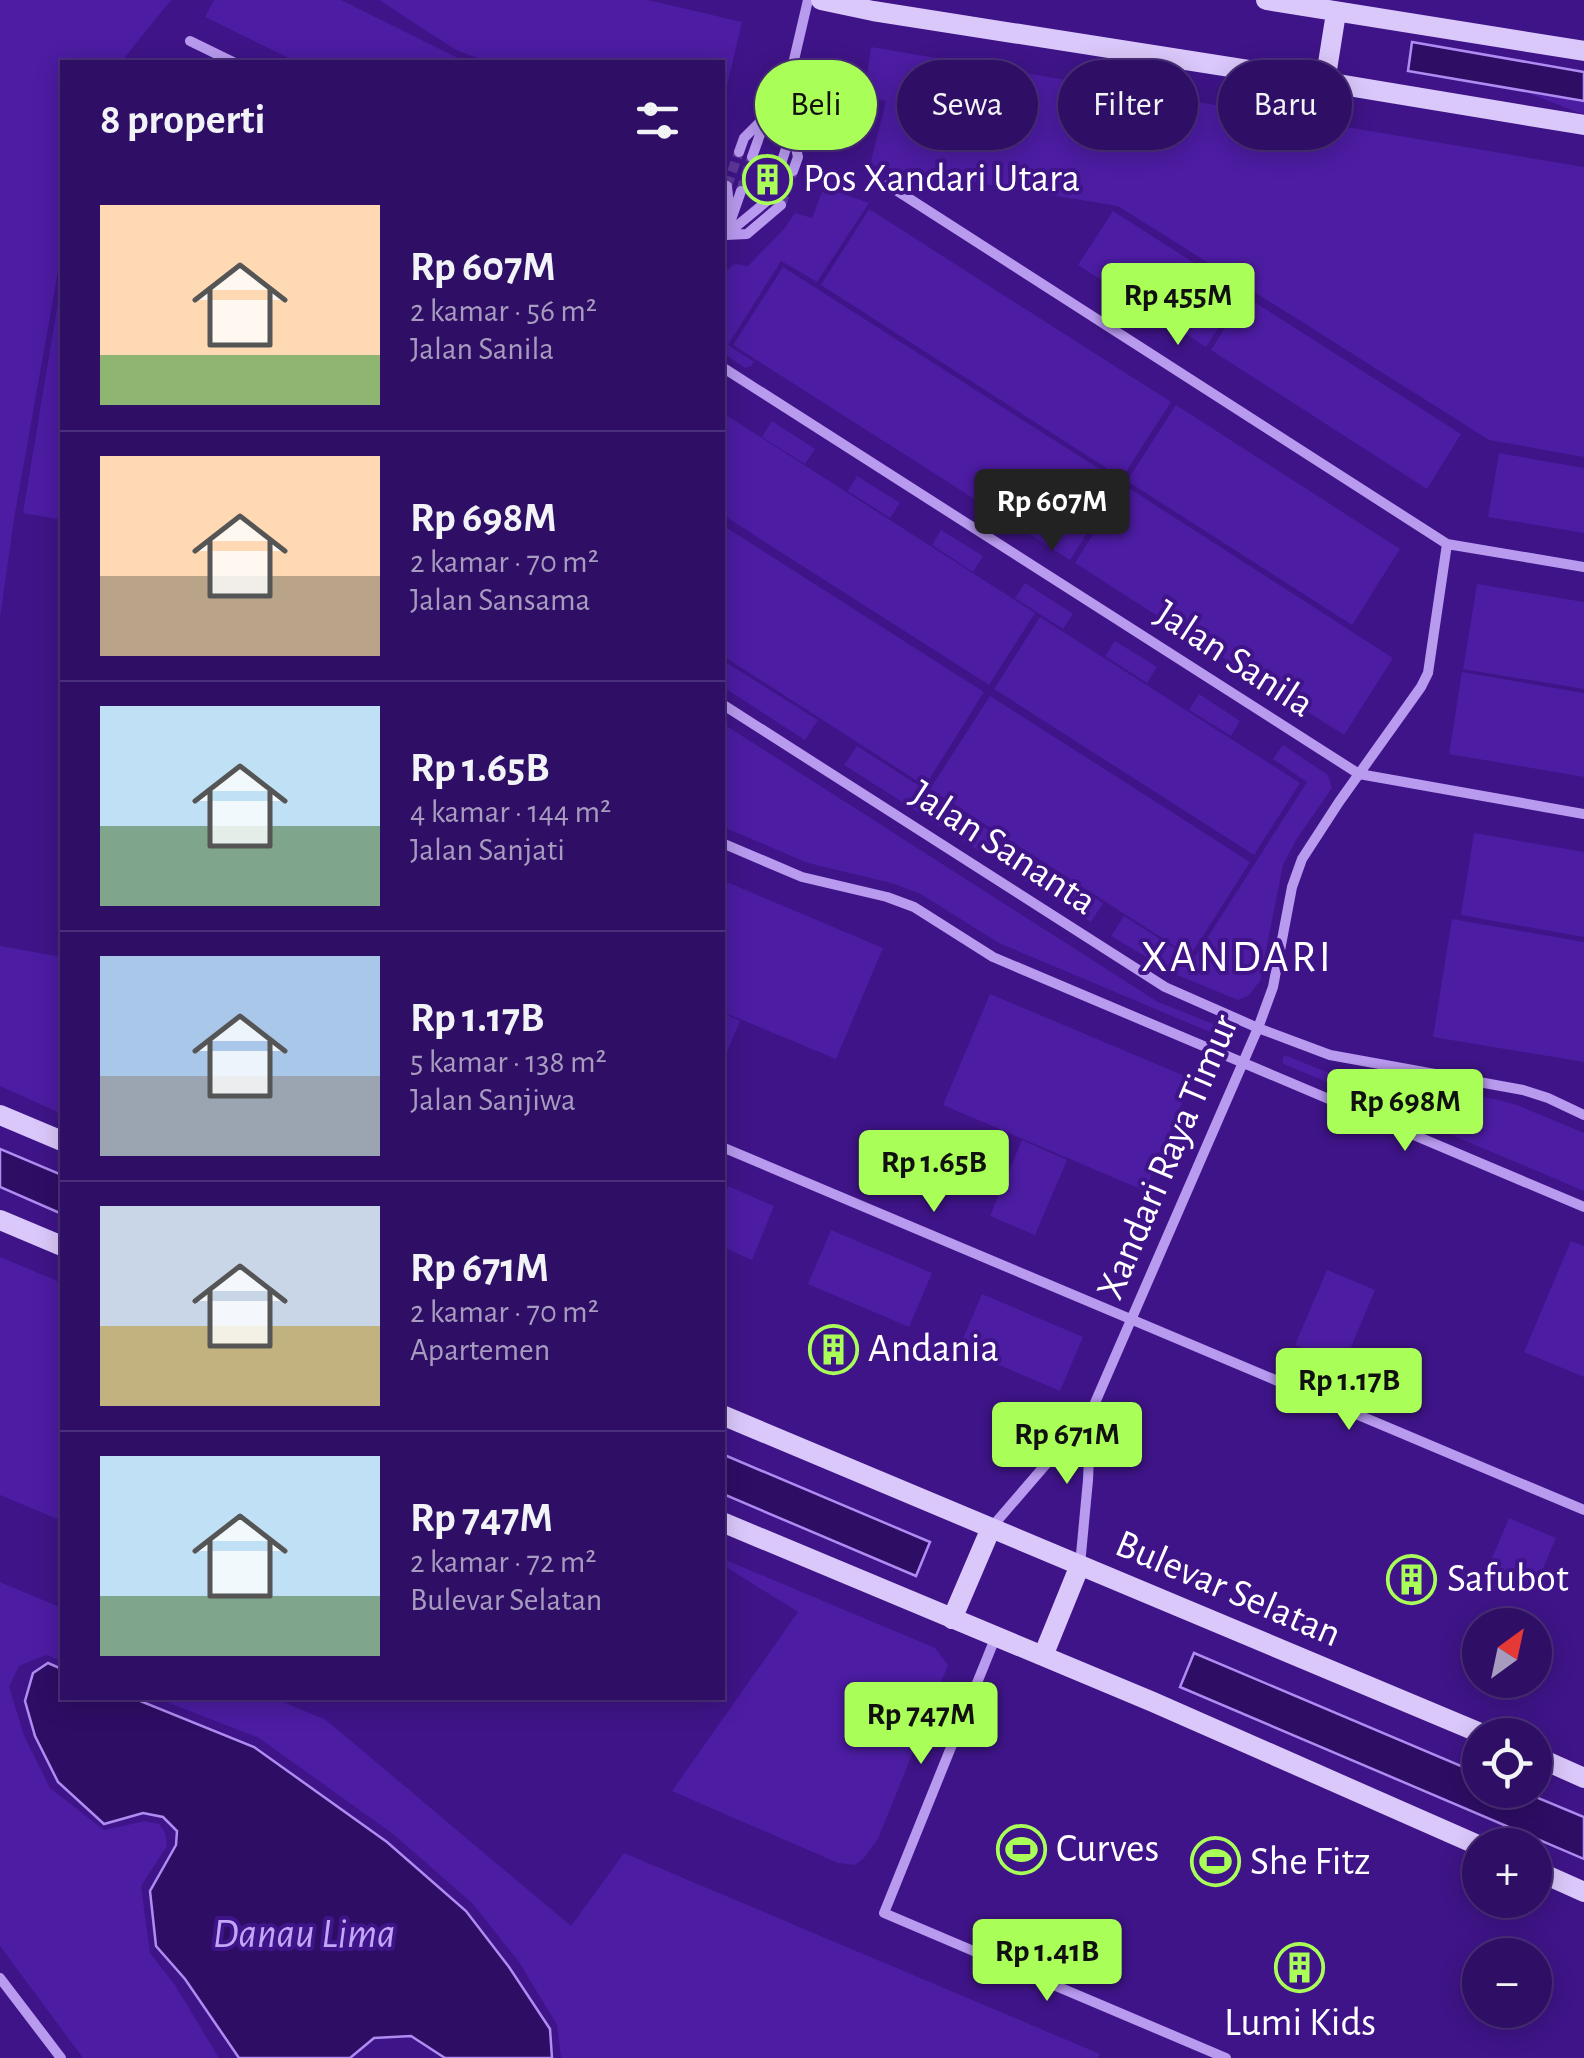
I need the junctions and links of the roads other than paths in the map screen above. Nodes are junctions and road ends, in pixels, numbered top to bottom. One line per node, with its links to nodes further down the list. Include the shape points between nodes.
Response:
1 (808, 0): 8 (street)
2 (821, 0): 10 (main road)
3 (1266, 0): 4 (main road)
4 (1336, 12): 6 (main road); 9 (main road)
5 (190, 41): 7 (street)
6 (1584, 52)
7 (229, 60)
8 (794, 60)
9 (1328, 60)
10 (1218, 65)
11 (1352, 87): 12 (main road)
12 (1584, 126)
13 (755, 127): 17 (street)
14 (755, 148): 18 (street)
15 (785, 150): 19 (street)
16 (796, 150): 20 (street)
17 (739, 152)
18 (752, 156)
19 (780, 166)
20 (793, 172)
21 (888, 185): 31 (street)
22 (727, 186): 26 (street)
23 (741, 191): 26 (street)
24 (767, 200): 28 (street)
25 (781, 206): 29 (street, via 747,234)
26 (730, 222): 27 (street)
27 (725, 234)
28 (725, 236)
29 (725, 237)
30 (725, 369): 34 (street, Jalan Sanila)
31 (1446, 544): 32 (street); 34 (street, Xandari Raya Timur, via 1428,673)
32 (1584, 567)
33 (725, 706): 37 (street, Jalan Sananta, via 1165,987)
34 (1359, 774): 35 (street); 37 (street, Xandari Raya Timur, via 1302,859)
35 (1584, 814)
36 (725, 844): 38 (street, via 802,877 914,907 993,957)
37 (1258, 1028): 38 (street, Xandari Raya Timur); 40 (street, Jalan Sananta, via 1330,1055 1524,1090)
38 (1242, 1063): 43 (street); 46 (street, Xandari Raya Timur)
39 (0, 1115): 41 (main road)
40 (1584, 1116)
41 (60, 1140)
42 (725, 1148): 46 (street)
43 (1584, 1207)
44 (0, 1220): 45 (main road)
45 (60, 1245)
46 (1130, 1319): 47 (street, Xandari Raya Timur); 49 (street)
47 (1091, 1412): 51 (street); 52 (street)
48 (725, 1417): 51 (main road, Bulevar Selatan)
49 (1584, 1510)
50 (725, 1523): 53 (main road)
51 (991, 1528): 52 (main road, Bulevar Selatan); 53 (main road)
52 (1080, 1565): 55 (main road); 56 (main road, Bulevar Selatan)
53 (952, 1619): 54 (main road)
54 (996, 1636): 55 (main road); 64 (street, via 884,1913)
55 (1043, 1656): 59 (main road)
56 (1462, 1725)
57 (1552, 1764): 58 (main road)
58 (1584, 1778)
59 (1462, 1838)
60 (1552, 1878): 61 (main road)
61 (1584, 1892)
62 (0, 1978): 63 (street)
63 (60, 2058)
64 (1226, 2058)

